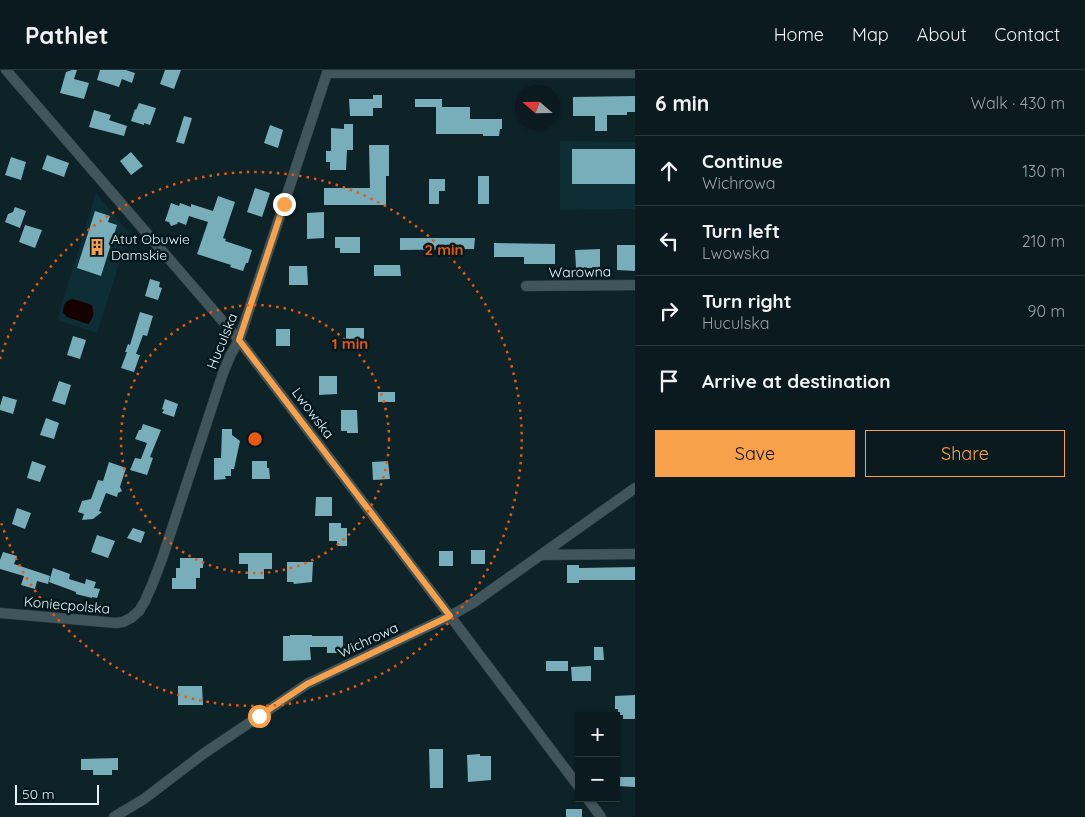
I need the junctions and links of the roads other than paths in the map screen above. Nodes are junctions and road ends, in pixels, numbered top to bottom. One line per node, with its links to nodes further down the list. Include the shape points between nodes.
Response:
1 (6, 70): 6 (street, Lwowska)
2 (327, 71): 3 (street); 6 (street, Huculska)
3 (635, 72)
4 (635, 285): 5 (street, Warowna)
5 (526, 286)
6 (239, 340): 11 (street, Lwowska); 12 (street, Huculska, via 224,373 162,559 145,601)
7 (635, 488): 9 (street, Wichrowa)
8 (635, 554): 9 (street)
9 (541, 555): 11 (street, Wichrowa)
10 (0, 613): 12 (street, Koniecpolska, via 116,623)
11 (450, 616): 13 (street, Lwowska); 15 (street, Wichrowa, via 307,684)
12 (131, 618)
13 (575, 782)
14 (590, 802): 16 (street)
15 (114, 817)
16 (601, 817)

